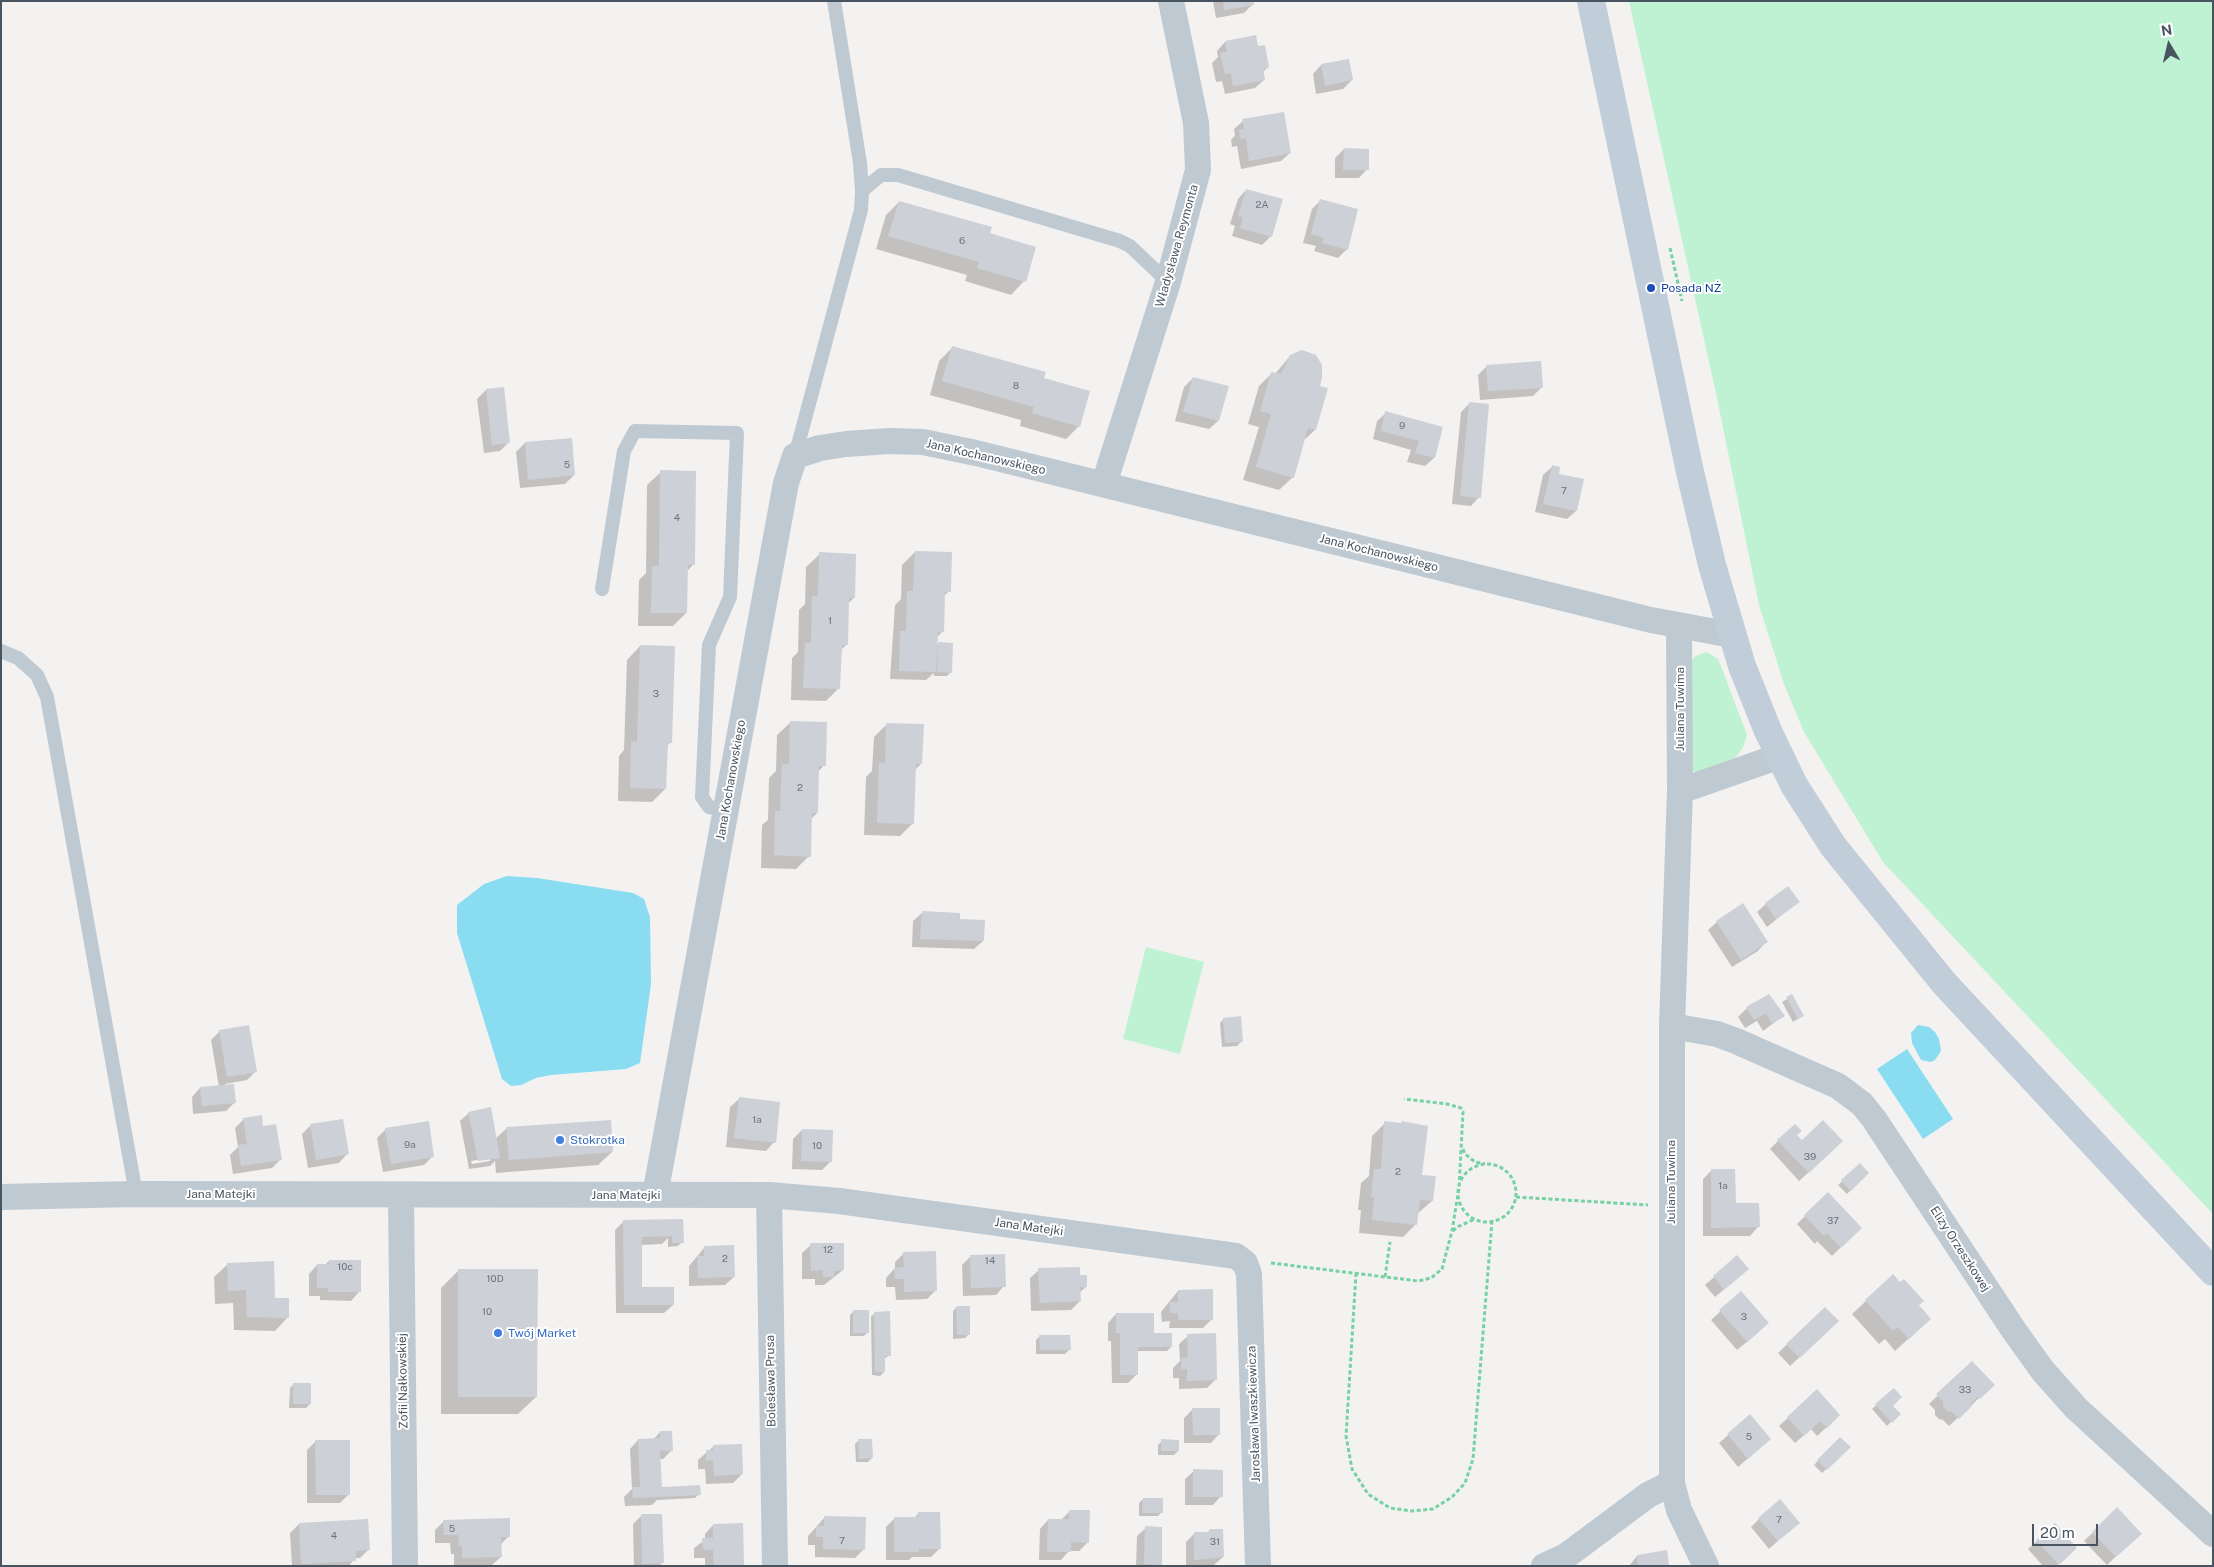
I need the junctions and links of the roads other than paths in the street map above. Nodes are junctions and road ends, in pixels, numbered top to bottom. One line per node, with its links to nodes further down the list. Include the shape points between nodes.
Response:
1 (834, 1): 4 (lane)
2 (1171, 1): 5 (street, Władysława Reymonta, via 1190,90 1198,152 1194,188)
3 (1591, 1): 10 (main road, via 1690,472)
4 (862, 191): 5 (lane, via 881,176 898,175 1120,241 1130,246); 6 (lane, via 857,230)
5 (1168, 282): 7 (street, Władysława Reymonta)
6 (795, 456): 7 (street, Jana Kochanowskiego, via 846,444 923,442); 14 (street, Jana Kochanowskiego, via 786,482)
7 (1104, 484): 9 (street, Jana Kochanowskiego)
8 (602, 589): 14 (lane, via 624,451 635,431 737,433 730,597 709,645 702,797 709,807)
9 (1680, 626): 10 (street, Jana Kochanowskiego); 13 (street, Juliana Tuwima)
10 (1732, 636): 12 (main road)
11 (1, 651): 16 (lane, via 18,658 37,675 47,697)
12 (1780, 756): 13 (street); 22 (main road, via 1794,785 1833,846 1944,983)
13 (1680, 791): 15 (street, Juliana Tuwima)
14 (725, 810): 17 (street, Jana Kochanowskiego)
15 (1672, 1026): 23 (street, Juliana Tuwima); 24 (street, Elizy Orzeszkowej, via 1736,1041 1838,1086 1862,1104 2048,1377 2076,1408)
16 (136, 1194): 19 (street, Jana Matejki); 20 (street, Jana Matejki)
17 (655, 1195): 18 (street, Jana Matejki); 19 (street, Jana Matejki)
18 (769, 1195): 21 (street, Jana Matejki, via 839,1201 1229,1254); 26 (street, Bolesława Prusa)
19 (402, 1196): 25 (street, Zofii Nałkowskiej)
20 (1, 1197)
21 (1243, 1261): 27 (street, Jarosława Iwaszkiewicza, via 1250,1274)
22 (2213, 1272)
23 (1672, 1483): 28 (street, via 1648,1495 1566,1556); 29 (street, Juliana Tuwima, via 1679,1510)
24 (2213, 1534)
25 (405, 1566)
26 (775, 1566)
27 (1258, 1566)
28 (1544, 1566)
29 (1706, 1566)

